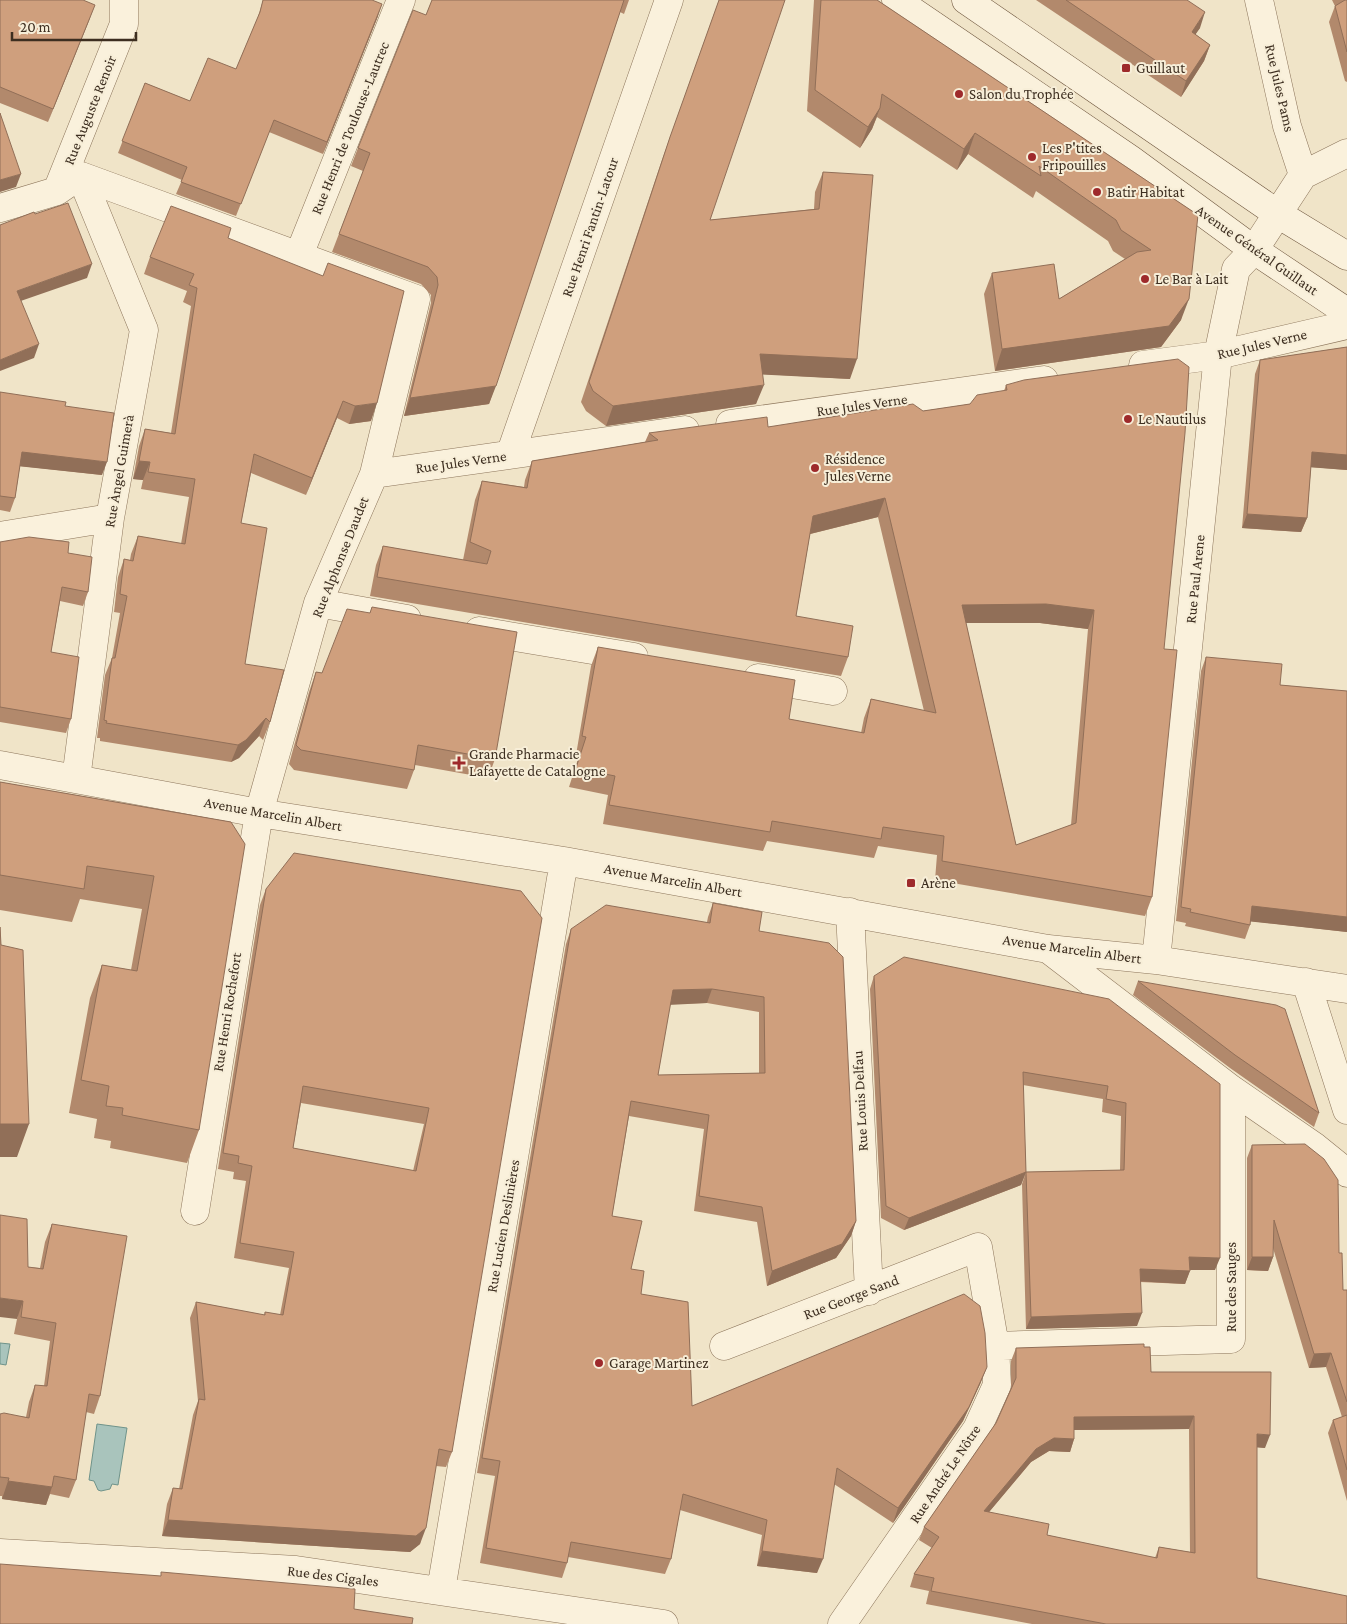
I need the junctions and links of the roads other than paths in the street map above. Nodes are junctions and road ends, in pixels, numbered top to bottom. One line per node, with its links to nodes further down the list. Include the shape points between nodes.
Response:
1 (124, 0): 10 (street, Rue Auguste Renoir, via 124,24)
2 (402, 0): 14 (street, Rue Henri de Toulouse-Lautrec)
3 (670, 0): 21 (street, Rue Henri Fantin-Latour)
4 (896, 0): 13 (street, Avenue Général Guillaut, via 1130,158)
5 (966, 0): 12 (street)
6 (1260, 0): 8 (street, Rue Jules Pams, via 1287,126)
7 (1347, 153): 8 (street)
8 (1303, 175): 12 (street, Rue Paul Arene)
9 (81, 176): 10 (street); 14 (street); 23 (street, Rue Àngel Guimerà, via 144,330)
10 (57, 191): 11 (street)
11 (0, 208)
12 (1278, 214): 13 (street, Rue Paul Arene); 15 (street)
13 (1254, 250): 16 (street, Avenue Général Guillaut); 18 (street, Rue Paul Arene, via 1236,269)
14 (299, 256): 22 (street, Rue Alphonse Daudet, via 416,299)
15 (1347, 256)
16 (1347, 312)
17 (1347, 325): 18 (street, Rue Jules Verne)
18 (1218, 355): 19 (street, Rue Jules Verne); 35 (street, Rue Paul Arene)
19 (1120, 369)
20 (1070, 376): 21 (street, Rue Jules Verne)
21 (510, 455): 22 (street, Rue Jules Verne)
22 (374, 474): 25 (street, Rue Alphonse Daudet)
23 (110, 518): 24 (street); 30 (street, Rue Àngel Guimerà)
24 (0, 536)
25 (318, 603): 26 (street); 31 (street, Rue Alphonse Daudet)
26 (658, 661)
27 (736, 675): 28 (street)
28 (833, 691)
29 (0, 765): 30 (street, Avenue Marcelin Albert)
30 (76, 779): 31 (street, Avenue Marcelin Albert)
31 (259, 813): 32 (street, Avenue Marcelin Albert); 41 (street, Rue Henri Rochefort)
32 (564, 861): 33 (street, Avenue Marcelin Albert); 47 (street, Rue Lucien Deslinières)
33 (850, 912): 34 (street, Avenue Marcelin Albert); 43 (street, Rue Louis Delfau)
34 (1048, 949): 35 (street, Avenue Marcelin Albert); 38 (street)
35 (1156, 960): 36 (street, Avenue Marcelin Albert)
36 (1306, 982): 37 (street, Avenue Marcelin Albert); 39 (street)
37 (1347, 989)
38 (1231, 1089): 40 (street); 45 (street, Rue des Sauges, via 1231,1339)
39 (1347, 1110)
40 (1347, 1173)
41 (195, 1211)
42 (978, 1247): 43 (street, Rue George Sand); 45 (street, Rue André Le Nôtre)
43 (869, 1291): 44 (street, Rue George Sand)
44 (724, 1346)
45 (995, 1346): 50 (street, Rue André Le Nôtre, via 997,1386 977,1429)
46 (0, 1553): 47 (street, Rue des Cigales, via 296,1570)
47 (440, 1590): 48 (street, Rue des Cigales)
48 (579, 1617): 49 (street, Rue des Cigales)
49 (664, 1624)
50 (842, 1624)

